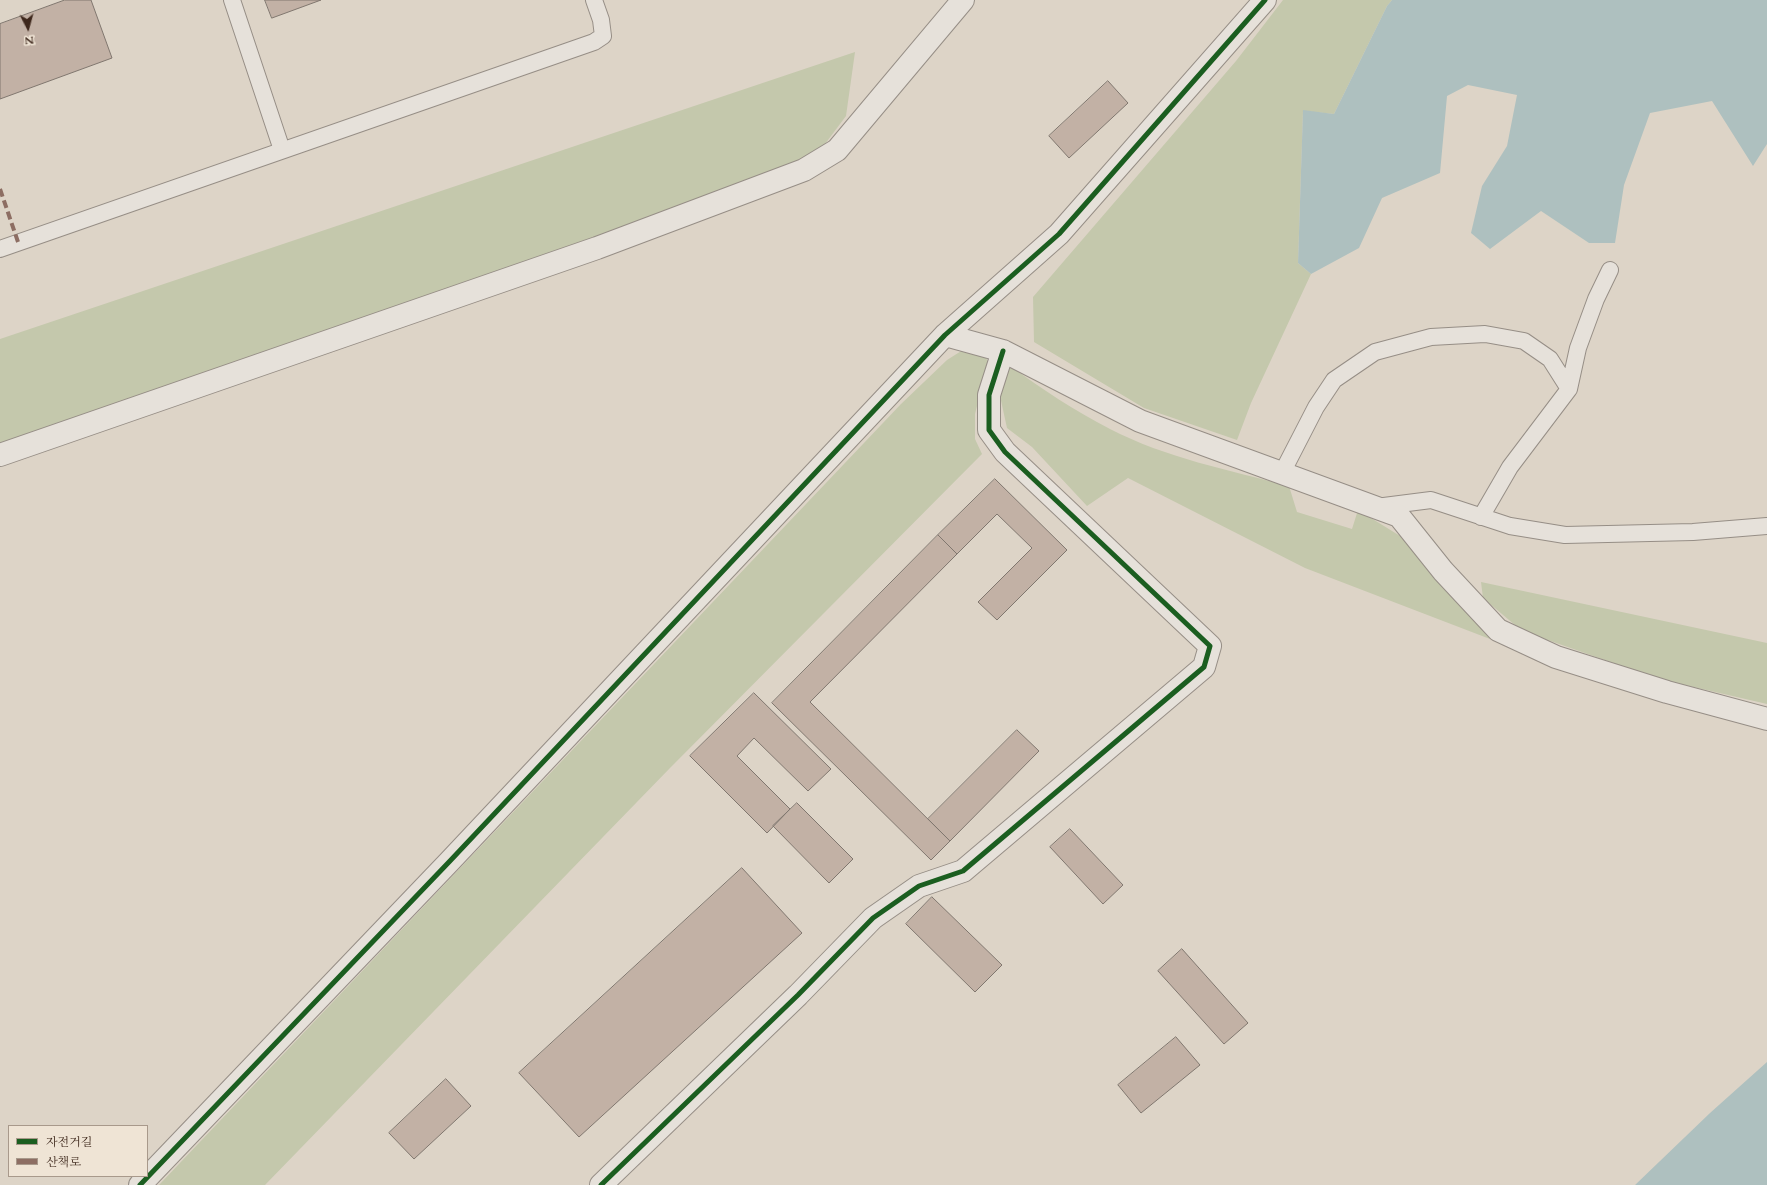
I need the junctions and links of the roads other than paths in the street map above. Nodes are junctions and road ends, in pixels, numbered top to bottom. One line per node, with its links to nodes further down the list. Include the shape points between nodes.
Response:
1 (232, 0): 5 (lane)
2 (594, 0): 5 (lane, via 603,36 594,42)
3 (963, 0): 11 (street, via 837,150 804,170 597,248)
4 (1265, 0): 8 (street, via 1059,234)
5 (282, 150): 6 (lane)
6 (0, 249)
7 (1610, 270): 10 (lane, via 1578,348)
8 (945, 335): 9 (street); 18 (street, via 449,862)
9 (1004, 351): 12 (street, via 1140,421); 20 (street, via 989,395 989,430 1005,452 1210,646 1204,667 963,871 919,886 873,918)
10 (1570, 389): 12 (lane, via 1550,359 1524,341 1485,334 1431,337 1375,352 1334,380 1316,407); 14 (lane, via 1510,467)
11 (0, 455)
12 (1282, 473): 13 (street)
13 (1373, 507): 14 (lane, via 1431,500); 16 (street, via 1399,516 1443,571 1498,630 1556,657 1666,692)
14 (1481, 517): 15 (lane, via 1510,526 1565,535 1693,532)
15 (1767, 526)
16 (1767, 719)
17 (148, 1177): 19 (street)
18 (148, 1177)
19 (140, 1185)
20 (601, 1185)

